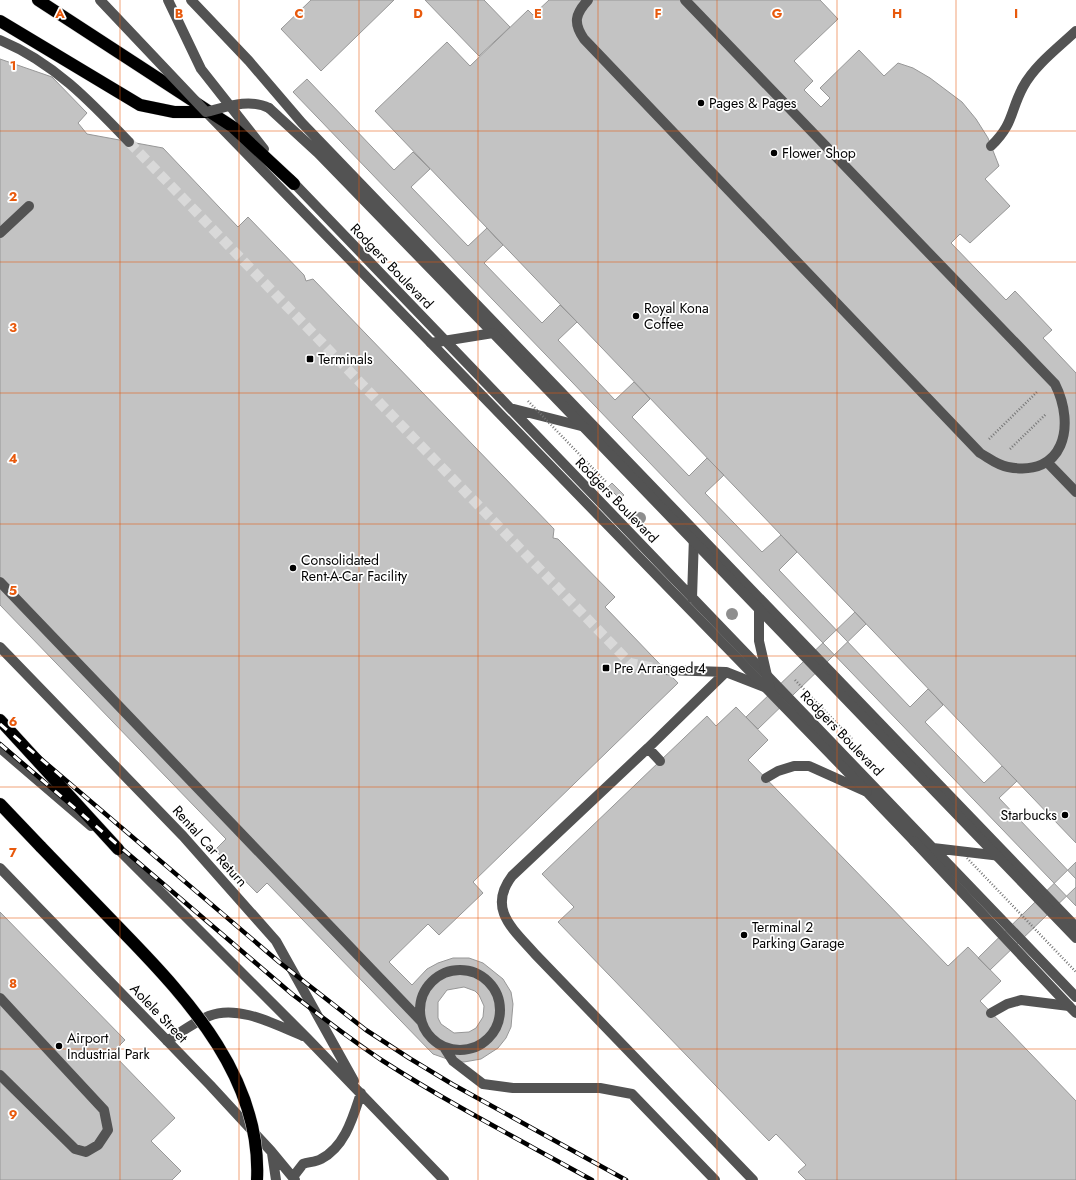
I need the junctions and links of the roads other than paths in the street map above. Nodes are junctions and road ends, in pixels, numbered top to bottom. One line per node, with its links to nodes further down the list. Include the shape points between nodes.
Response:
1 (38, 0): 13 (highway, via 233,128)
2 (100, 0): 10 (street, bridge)
3 (168, 0): 13 (street, Rodgers Boulevard, via 201,69 246,129)
4 (191, 0): 19 (street, via 249,61 302,123)
5 (588, 0): 20 (street, via 577,17 576,28 584,39 980,453 1008,467 1032,467)
6 (685, 0): 20 (street, via 1055,384 1066,410 1067,423 1065,438 1058,451)
7 (0, 21): 10 (highway, via 140,104 174,112)
8 (1076, 31): 12 (street, via 1030,76 1022,88 1005,131)
9 (0, 40): 11 (street, via 62,76 84,94)
10 (206, 112): 16 (street, bridge, via 232,105 261,104 281,117); 17 (street)
11 (129, 142)
12 (991, 146)
13 (294, 184): 18 (street, Rodgers Boulevard)
14 (29, 206): 15 (street)
15 (0, 233)
16 (493, 333): 17 (street, bridge); 25 (street, bridge)
17 (431, 343): 29 (street, bridge)
18 (509, 407): 19 (street); 24 (street, Rodgers Boulevard)
19 (597, 430): 22 (street)
20 (1047, 462): 21 (street)
21 (1076, 492)
22 (694, 531): 24 (street); 40 (street)
23 (0, 582): 48 (street)
24 (692, 598): 30 (street, Rodgers Boulevard)
25 (759, 609): 29 (street, bridge, via 759,641); 43 (street, bridge)
26 (0, 647): 53 (street, Rental Car Return, via 183,836 276,941)
27 (665, 670): 28 (street)
28 (726, 672): 30 (street); 33 (street)
29 (771, 693): 36 (street, bridge)
30 (786, 695): 38 (street, Rodgers Boulevard)
31 (0, 720): 39 (highway)
32 (0, 748): 39 (street)
33 (648, 748): 34 (street); 60 (street, via 512,876 502,895 502,909 508,923 535,954)
34 (660, 761)
35 (766, 778): 36 (street, via 788,767 809,766)
36 (866, 792): 46 (street, bridge)
37 (0, 804): 56 (highway, bridge, via 180,993 210,1031 238,1084 252,1125 258,1163)
38 (933, 848): 40 (street); 44 (street, Rodgers Boulevard)
39 (118, 849): 49 (street)
40 (1009, 857): 42 (street)
41 (0, 868): 50 (street, Aolele Street)
42 (1076, 927)
43 (1076, 938)
44 (1076, 997)
45 (0, 998): 52 (street, via 104,1110 108,1130 98,1145 86,1152 75,1149)
46 (1073, 1009): 47 (street, via 1021,1000)
47 (991, 1013)
48 (421, 1021): 51 (street, via 431,1038); 51 (street, via 422,995 439,975 465,970 476,972 492,984 498,995 501,1017 490,1038 472,1049)
49 (307, 1038): 50 (street, via 260,1019 233,1012 210,1015); 53 (street)
50 (167, 1041): 54 (street, Aolele Street)
51 (444, 1047): 59 (street, via 453,1061 484,1084 513,1088 600,1088 632,1094)
52 (0, 1075)
53 (361, 1093): 55 (street, via 346,1133 335,1148 321,1160 303,1164); 58 (street)
54 (271, 1151): 55 (street, Aolele Street); 57 (street)
55 (294, 1178)
56 (257, 1180)
57 (276, 1180)
58 (444, 1180)
59 (715, 1180)
60 (753, 1180)

